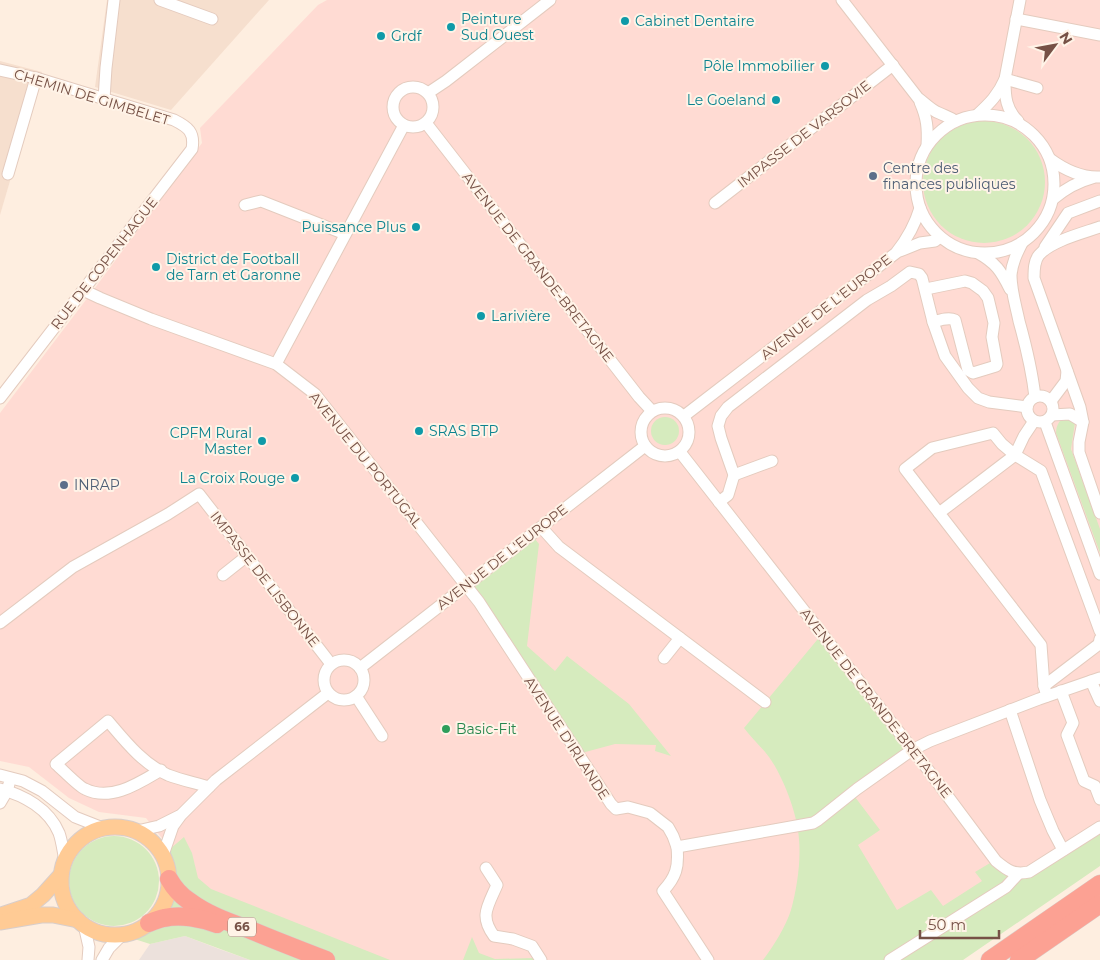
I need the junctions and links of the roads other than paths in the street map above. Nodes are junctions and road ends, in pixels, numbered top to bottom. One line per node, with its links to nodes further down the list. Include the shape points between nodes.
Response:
1 (114, 0): 16 (street)
2 (160, 0): 6 (street)
3 (550, 0): 14 (street)
4 (842, 0): 9 (street)
5 (1020, 0): 7 (street)
6 (212, 19)
7 (1016, 19): 8 (street); 12 (street)
8 (1100, 35)
9 (893, 65): 15 (street); 29 (street, IMPASSE DE VARSOVIE)
10 (0, 70): 11 (street, CHEMIN DE GIMBELET)
11 (36, 78): 16 (street, CHEMIN DE GIMBELET); 25 (street)
12 (1005, 79): 13 (street); 17 (street, via 995,98); 22 (street, via 1011,114)
13 (1038, 88)
14 (428, 93): 19 (street, via 433,108); 21 (street, via 417,87 399,92 393,110)
15 (918, 98): 18 (street); 23 (street, via 927,122)
16 (104, 99): 20 (street, CHEMIN DE GIMBELET)
17 (977, 115): 18 (street); 22 (street, via 1008,118)
18 (955, 121): 23 (street)
19 (426, 123): 21 (street, via 415,127); 51 (street, AVENUE DE GRANDE-BRETAGNE)
20 (184, 125): 40 (street, RUE DE COPENHAGUE, via 191,132 192,149)
21 (404, 125): 33 (street)
22 (1022, 125): 24 (street, via 1034,134)
23 (927, 146): 31 (street, via 918,166 916,187)
24 (1050, 159): 26 (street, via 1081,176); 27 (street, via 1054,172)
25 (8, 174)
26 (1098, 177): 27 (street, via 1072,185)
27 (1053, 199): 35 (street, via 1042,224)
28 (1100, 201): 38 (street, via 1068,213)
29 (715, 203)
30 (246, 205): 33 (street, via 261,200)
31 (920, 208): 34 (street); 36 (street, AVENUE DE L'EUROPE, via 912,230)
32 (1100, 227): 38 (street, via 1058,242)
33 (346, 234): 45 (street)
34 (940, 237): 36 (street, AVENUE DE L'EUROPE); 37 (street, via 951,245)
35 (1022, 243): 37 (street, via 1008,250); 41 (street, via 1011,276)
36 (896, 253): 42 (street, AVENUE DE L'EUROPE)
37 (977, 253): 41 (street, via 998,268)
38 (1040, 254): 46 (street, via 1034,278)
39 (926, 289): 43 (street, via 922,278 910,272); 44 (street); 44 (street, via 965,281 983,292 988,298 994,323 992,337 996,366 973,373 968,370 955,320)
40 (83, 290): 45 (street, AVENUE DU PORTUGAL, via 151,319); 48 (street, RUE DE COPENHAGUE)
41 (1013, 295): 47 (street)
42 (836, 299): 43 (street); 52 (street, AVENUE DE L'EUROPE)
43 (840, 320): 59 (street, via 749,390 721,416 718,426)
44 (934, 322): 50 (street, via 945,356 978,398)
45 (276, 364): 67 (street, AVENUE DU PORTUGAL, via 315,394)
46 (1067, 371): 49 (street, via 1066,381); 54 (street)
47 (1036, 396): 49 (street, via 1044,396); 50 (street)
48 (0, 398)
49 (1051, 401): 53 (street, via 1054,408)
50 (1027, 407): 53 (street, via 1028,415)
51 (652, 411): 52 (street, via 672,408); 55 (street, via 646,416 640,431)
52 (684, 416): 56 (street, via 689,431)
53 (1044, 419): 54 (street, via 1070,414); 57 (street, via 1024,436); 65 (street)
54 (1082, 422): 62 (street, via 1079,452)
55 (645, 446): 56 (street, via 657,455); 63 (street, AVENUE DE L'EUROPE)
56 (680, 452): 60 (street, AVENUE DE GRANDE-BRETAGNE)
57 (1015, 454): 61 (street); 61 (street, via 993,433 932,448 905,469); 69 (street, via 1041,471)
58 (772, 461): 59 (street)
59 (734, 475): 60 (street)
60 (723, 498): 84 (street, AVENUE DE GRANDE-BRETAGNE)
61 (939, 513): 76 (street, via 1040,645)
62 (1100, 513)
63 (541, 527): 67 (street, AVENUE DE L'EUROPE); 70 (street, via 559,547)
64 (247, 556): 66 (street); 68 (street, IMPASSE DE LISBONNE, via 199,494 72,567); 73 (street, IMPASSE DE LISBONNE)
65 (1100, 574)
66 (223, 575)
67 (466, 585): 74 (street, AVENUE DE L'EUROPE); 97 (street, AVENUE D'IRLANDE, via 611,804 616,809 628,807 650,813 668,827)
68 (0, 623)
69 (1100, 631)
70 (680, 638): 72 (street); 81 (street)
71 (1100, 639): 76 (street, via 1099,644)
72 (664, 658)
73 (331, 664): 74 (street, via 343,660); 78 (street, via 323,681)
74 (360, 668): 79 (street, via 364,680)
75 (1095, 680): 77 (street); 80 (street)
76 (1046, 691): 77 (street); 82 (street)
77 (1061, 692): 91 (street, via 1073,723 1067,735 1084,781 1095,786)
78 (328, 693): 79 (street, via 345,701); 89 (street)
79 (356, 696): 83 (street)
80 (1100, 701)
81 (766, 702)
82 (1010, 710): 84 (street); 98 (street, via 1040,800)
83 (382, 736)
84 (912, 750): 97 (street, via 818,820); 102 (street, AVENUE DE GRANDE-BRETAGNE, via 996,861)
85 (145, 759): 86 (street); 88 (street); 88 (street, via 127,745 108,721 56,764 84,789 100,793 118,792)
86 (161, 770): 88 (street); 89 (street)
87 (5, 776): 90 (street); 95 (street, via 42,791 75,817)
88 (144, 780)
89 (209, 787): 93 (street)
90 (4, 790): 92 (street); 100 (street, via 39,807 53,821 60,835)
91 (1100, 799)
92 (0, 803)
93 (181, 815): 96 (street); 99 (street, via 173,826)
94 (1100, 827): 98 (street)
95 (103, 828): 96 (main road); 100 (main road, via 76,843)
96 (137, 831): 99 (main road, via 152,841)
97 (677, 848): 119 (street, via 675,875 663,892)
98 (1063, 850): 102 (street, via 1029,872)
99 (163, 855): 103 (main road)
100 (63, 868): 107 (main road, via 43,895 31,905); 109 (main road, via 63,895)
101 (486, 868): 118 (street, via 497,885 485,913 488,927 494,936 532,946)
102 (1018, 874): 120 (street, via 1006,887)
103 (169, 878): 110 (main road, via 161,910); 117 (highway, 66, via 180,894 204,911)
104 (1100, 884): 111 (highway)
105 (1100, 904): 113 (highway)
106 (1100, 914): 113 (highway)
107 (0, 916)
108 (0, 922): 109 (main road, via 53,915)
109 (81, 923): 112 (main road, via 96,931); 114 (street, via 88,946)
110 (149, 923): 112 (main road); 116 (highway, 66, via 166,917 199,919)
111 (1032, 931): 121 (highway); 122 (highway)
112 (122, 934): 115 (street)
113 (1022, 958)
114 (88, 960)
115 (102, 960)
116 (309, 960)
117 (326, 960)
118 (541, 960)
119 (708, 960)
120 (890, 960)
121 (981, 960)
122 (990, 960)

